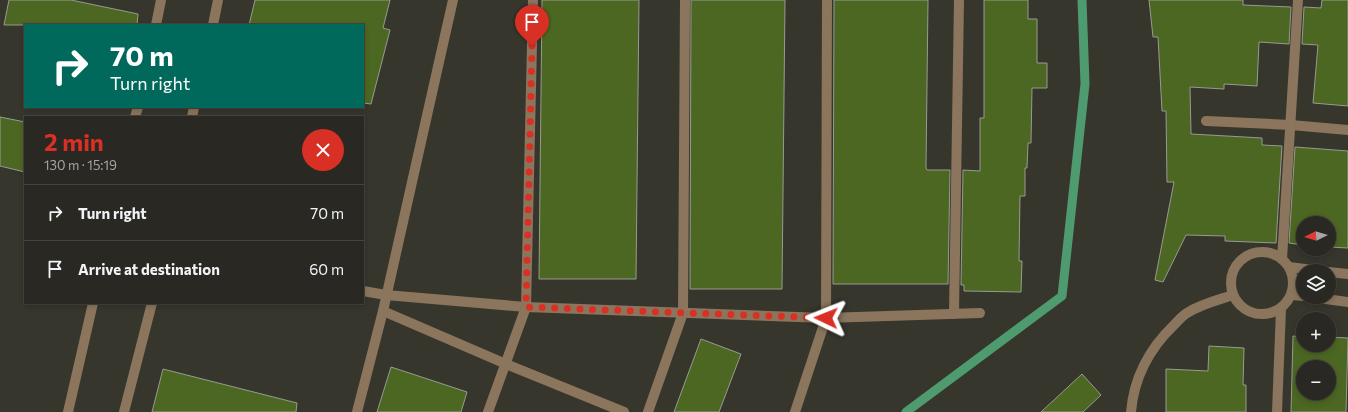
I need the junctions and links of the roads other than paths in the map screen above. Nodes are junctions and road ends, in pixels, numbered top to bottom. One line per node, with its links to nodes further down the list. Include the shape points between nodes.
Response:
1 (161, 0): 9 (street)
2 (218, 0): 10 (street)
3 (453, 0): 20 (street)
4 (533, 0): 28 (street)
5 (685, 0): 31 (street)
6 (827, 0): 34 (street)
7 (959, 0): 33 (street)
8 (1298, 0): 12 (street)
9 (156, 24)
10 (213, 24)
11 (1206, 120): 12 (street)
12 (1291, 125): 13 (street); 14 (street)
13 (1348, 130)
14 (1282, 258): 15 (street); 22 (street, via 1269,253 1256,253 1243,258 1235,269 1231,282)
15 (1289, 267): 16 (street); 21 (street, via 1294,280)
16 (1296, 268)
17 (1336, 273): 18 (street)
18 (1348, 274)
19 (364, 291): 20 (street)
20 (386, 294): 28 (street); 30 (street)
21 (1292, 294): 23 (street); 29 (street)
22 (1233, 295): 29 (street, via 1242,307 1254,314 1268,315); 43 (street, via 1186,313 1161,337 1143,365)
23 (1296, 295)
24 (1336, 300): 25 (street)
25 (1348, 302)
26 (93, 304): 36 (street)
27 (152, 304): 37 (street)
28 (526, 307): 31 (street); 35 (street)
29 (1281, 309): 44 (street)
30 (383, 311): 35 (street); 38 (street)
31 (684, 313): 34 (street); 41 (street)
32 (980, 313): 33 (street)
33 (954, 314): 34 (street)
34 (826, 318): 42 (street)
35 (506, 364): 39 (street); 40 (street)
36 (68, 412)
37 (124, 412)
38 (357, 412)
39 (488, 412)
40 (624, 412)
41 (648, 412)
42 (795, 412)
43 (1131, 412)
44 (1278, 412)

